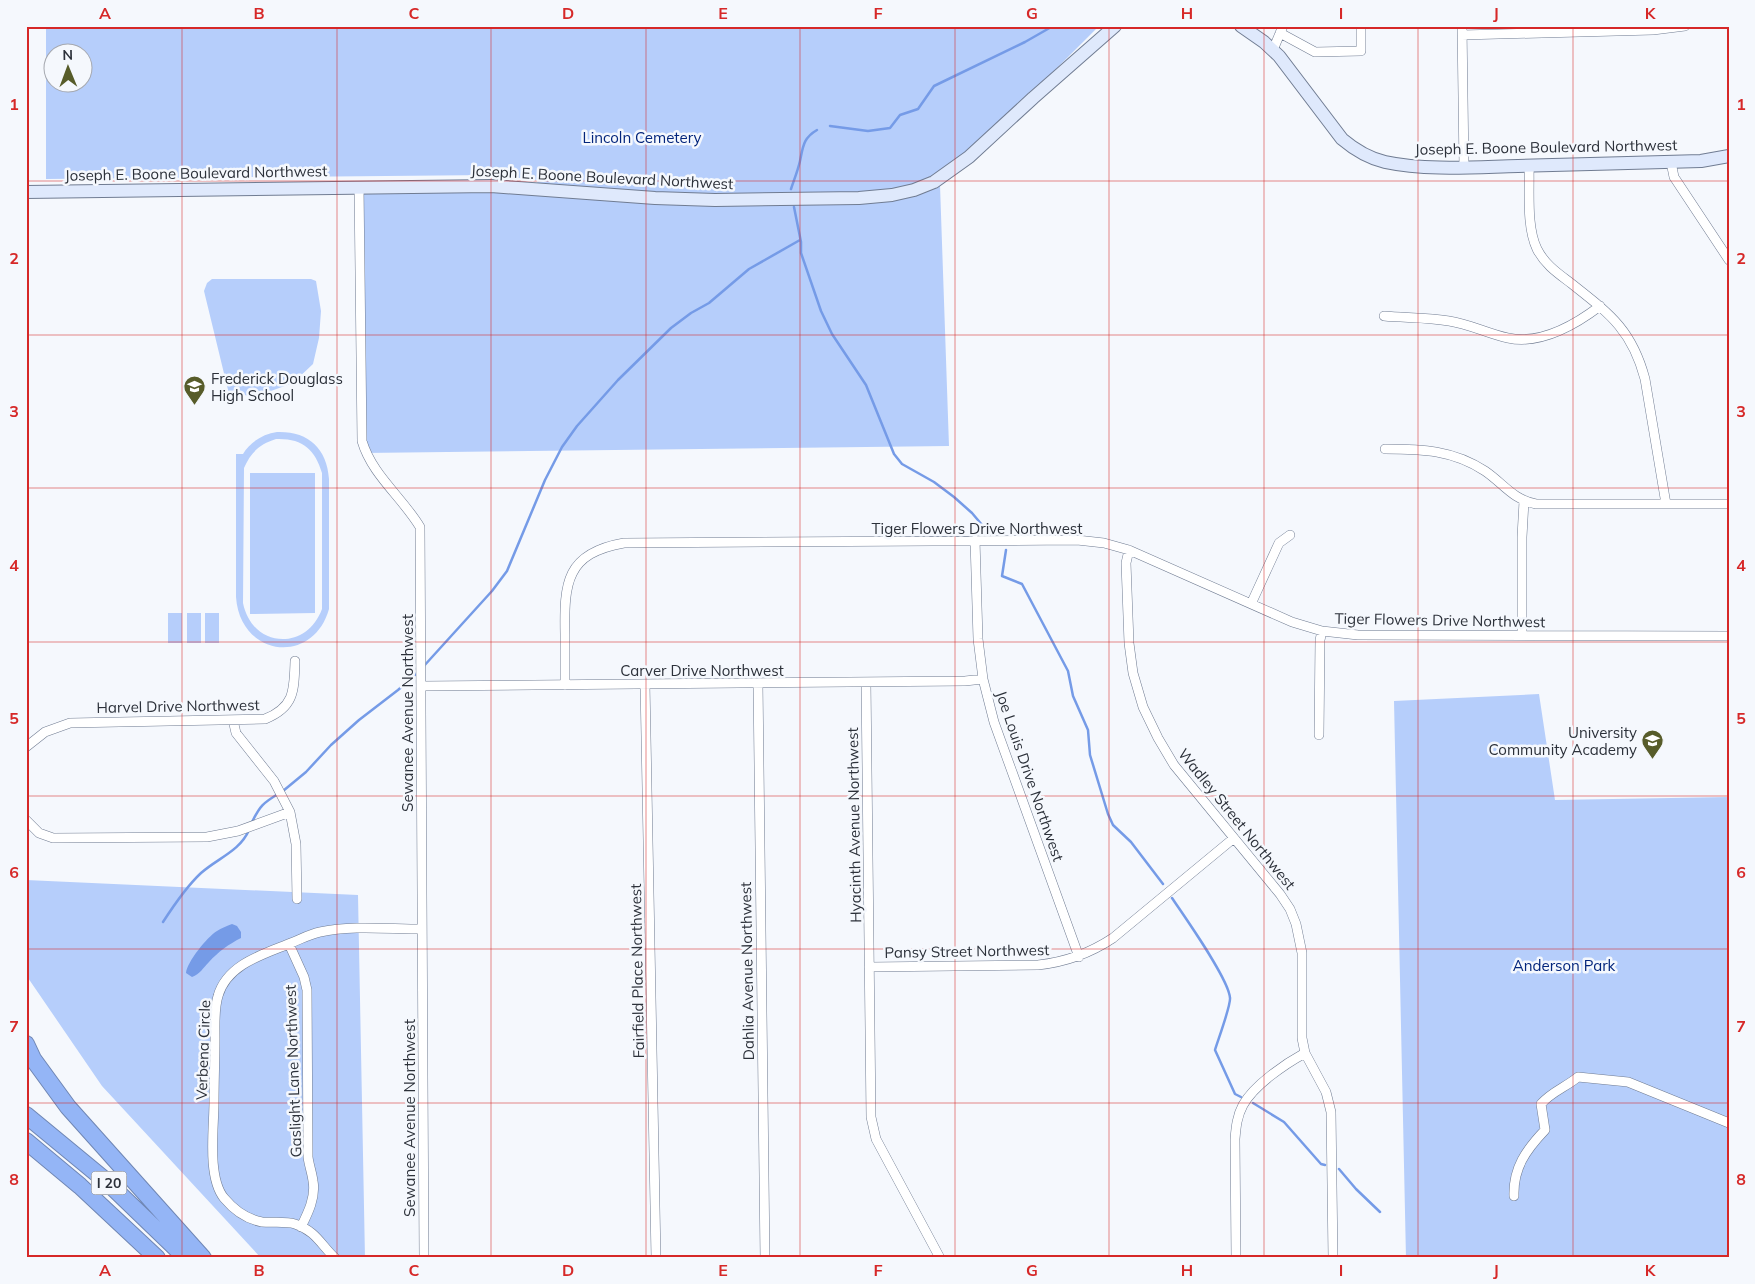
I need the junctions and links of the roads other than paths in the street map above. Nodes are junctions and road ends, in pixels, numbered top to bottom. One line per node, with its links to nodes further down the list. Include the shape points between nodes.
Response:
1 (1115, 26): 12 (main road, Joseph E. Boone Boulevard Northwest, via 968,157 934,182 892,195 715,200 491,186)
2 (1241, 26): 7 (main road, Joseph E. Boone Boulevard Northwest)
3 (1361, 26): 5 (street, via 1361,51 1315,52)
4 (1685, 26): 6 (street, via 1653,30)
5 (1282, 30): 7 (street)
6 (1462, 31): 11 (street)
7 (1273, 50): 11 (main road, Joseph E. Boone Boulevard Northwest, via 1342,139 1354,149 1386,162)
8 (1728, 158): 9 (main road, Joseph E. Boone Boulevard Northwest)
9 (1671, 162): 10 (main road, Joseph E. Boone Boulevard Northwest); 14 (street, via 1674,178)
10 (1528, 166): 11 (main road, Joseph E. Boone Boulevard Northwest); 15 (street, via 1531,228 1538,250 1554,271)
11 (1464, 167)
12 (359, 187): 13 (main road, Joseph E. Boone Boulevard Northwest); 34 (street, Sewanee Avenue Northwest, via 362,441 373,467 420,527)
13 (26, 192)
14 (1729, 260)
15 (1600, 306): 16 (street, via 1568,327 1524,340 1448,320); 19 (street, via 1625,331 1641,362)
16 (1384, 316)
17 (1385, 449): 18 (street, via 1427,450 1458,457 1484,471)
18 (1524, 501): 19 (street, via 1536,504); 26 (street)
19 (1666, 504): 20 (street)
20 (1729, 504)
21 (1290, 535): 24 (street, via 1279,542)
22 (975, 540): 23 (street, Tiger Flowers Drive Northwest, via 1077,540); 29 (street, Joe Louis Drive Northwest); 33 (street, Tiger Flowers Drive Northwest, via 624,542 605,546 582,560 567,585 564,602)
23 (1129, 550): 24 (street, Tiger Flowers Drive Northwest); 40 (street, Wadley Street Northwest, via 1126,563 1129,643 1133,673 1143,707 1174,765)
24 (1251, 604): 25 (street, Tiger Flowers Drive Northwest)
25 (1322, 631): 26 (street, Tiger Flowers Drive Northwest, via 1358,635); 36 (street)
26 (1522, 635): 27 (street, Tiger Flowers Drive Northwest)
27 (1729, 636)
28 (294, 661): 35 (street, Harvel Drive Northwest, via 294,690 284,709 265,719)
29 (982, 679): 30 (street, Carver Drive Northwest); 44 (street, Joe Louis Drive Northwest, via 994,722)
30 (866, 682): 31 (street, Carver Drive Northwest); 45 (street, Hyacinth Avenue Northwest)
31 (758, 683): 32 (street, Carver Drive Northwest); 59 (street, Dahlia Avenue Northwest)
32 (645, 684): 33 (street, Carver Drive Northwest); 58 (street, Fairfield Place Northwest)
33 (565, 685): 34 (street, Carver Drive Northwest)
34 (422, 686): 42 (street, Sewanee Avenue Northwest)
35 (233, 720): 37 (street, Harvel Drive Northwest, via 70,723 45,732); 38 (street, via 236,733 274,781)
36 (1319, 735)
37 (26, 746)
38 (290, 812): 39 (street, via 238,831 207,837 53,838 39,833); 41 (street, via 296,844)
39 (26, 820)
40 (1234, 838): 44 (street, Pansy Street Northwest, via 1113,938); 47 (street, Wadley Street Northwest, via 1280,894 1296,924 1302,953 1302,1038)
41 (297, 899)
42 (422, 929): 43 (street, Verbena Circle, via 352,928 318,932); 57 (street, Sewanee Avenue Northwest)
43 (290, 944): 52 (street, Gaslight Lane Northwest, via 307,990 308,1157 313,1188); 52 (street, Verbena Circle, via 242,965 230,974 218,996 214,1167 223,1197 236,1211 261,1222)
44 (1079, 957): 45 (street, Pansy Street Northwest, via 1038,965)
45 (869, 967): 60 (street, Hyacinth Avenue Northwest, via 871,1117 876,1140)
46 (26, 1044): 55 (highway, via 68,1107)
47 (1306, 1053): 61 (street, via 1255,1090 1243,1105 1236,1122); 62 (street, Wadley Street Northwest, via 1326,1092 1331,1112)
48 (26, 1115): 54 (highway, I 20, via 106,1181)
49 (1729, 1123): 51 (street, via 1628,1082 1578,1077 1567,1087 1548,1096 1542,1104 1545,1130 1522,1156 1515,1175)
50 (26, 1142): 53 (highway, I 20, via 80,1186)
51 (1514, 1196)
52 (301, 1227): 56 (street, Verbena Circle, via 320,1240)
53 (157, 1258)
54 (186, 1258)
55 (203, 1258)
56 (335, 1258)
57 (424, 1258)
58 (656, 1258)
59 (764, 1258)
60 (940, 1258)
61 (1236, 1258)
62 (1333, 1258)

